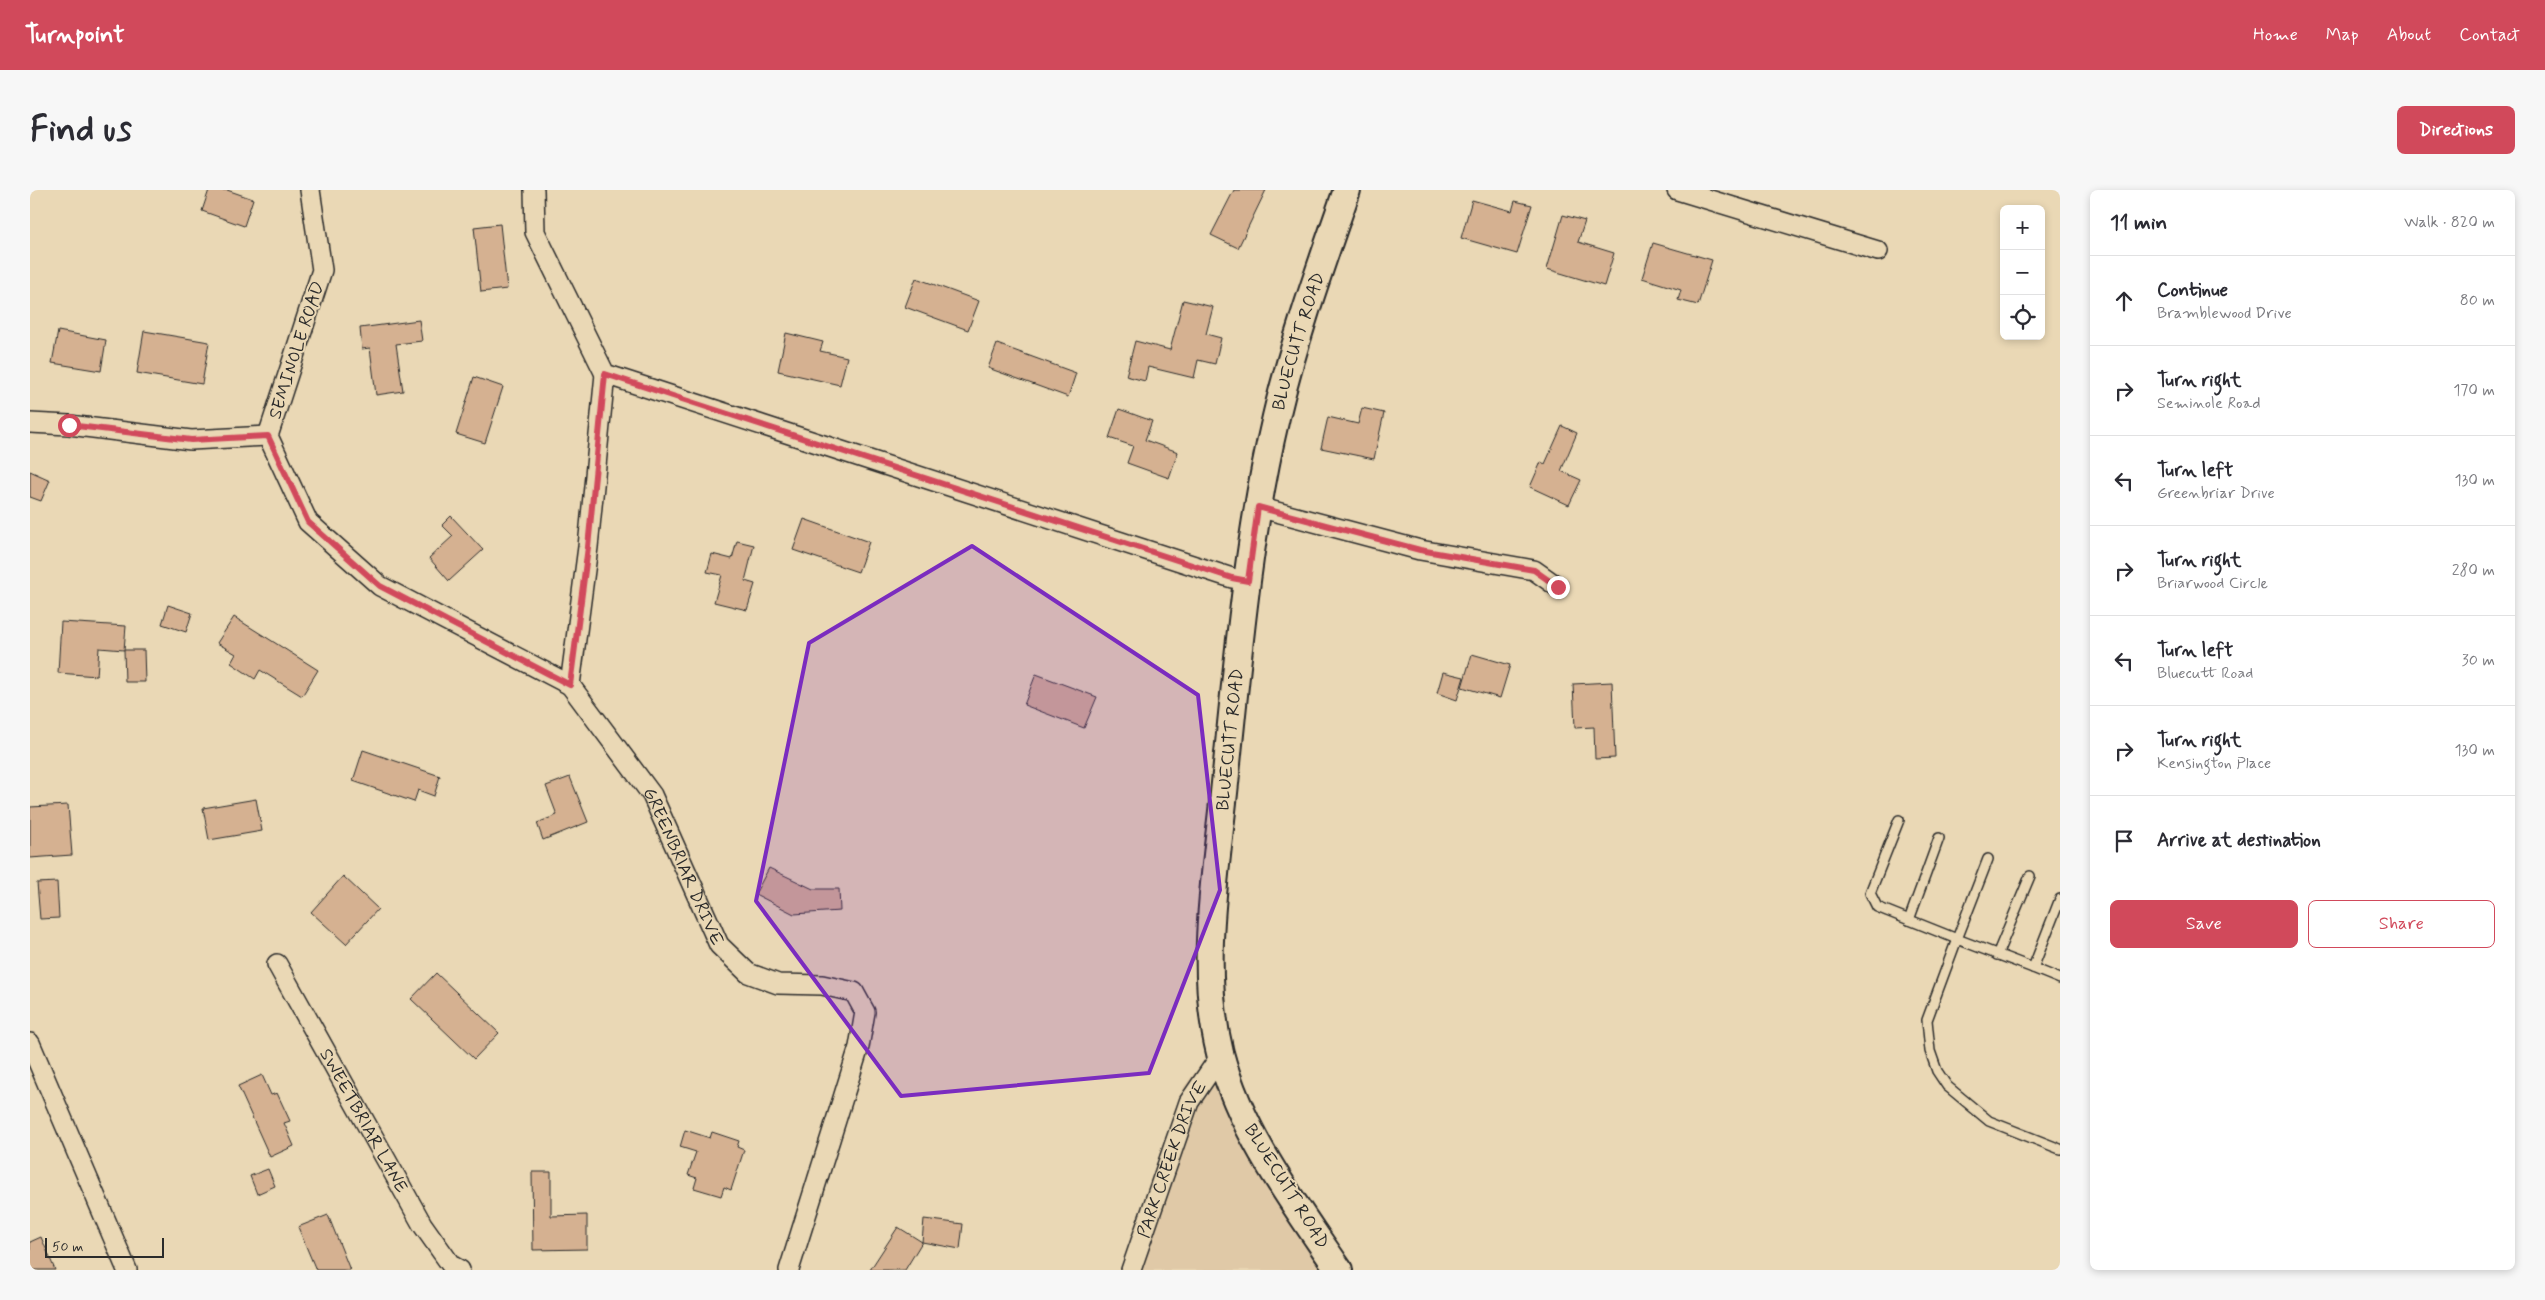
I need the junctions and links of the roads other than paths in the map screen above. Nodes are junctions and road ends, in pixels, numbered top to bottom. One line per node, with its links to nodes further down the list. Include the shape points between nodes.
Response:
1 (310, 190): 8 (street, SEMINOLE ROAD, via 322,270)
2 (534, 190): 6 (street, via 535,232)
3 (1347, 190): 9 (street, BLUECUTT ROAD, via 1298,337 1276,417)
4 (1677, 190): 5 (street)
5 (1878, 251)
6 (605, 374): 10 (street); 12 (street)
7 (30, 423): 8 (street, via 191,440)
8 (268, 436): 12 (street, SEMINOLE ROAD, via 308,522 380,586)
9 (1258, 507): 10 (street, BLUECUTT ROAD); 11 (street, via 1420,550 1534,570)
10 (1248, 581): 25 (street, BLUECUTT ROAD, via 1212,918 1211,992)
11 (1558, 587)
12 (570, 685): 29 (street, GREENBRIAR DRIVE, via 652,795 719,945 748,973 778,984 822,985 854,992 865,1012 859,1047)
13 (1898, 820): 18 (lane, via 1870,893 1877,908)
14 (1939, 838): 18 (lane)
15 (1988, 859): 19 (lane)
16 (2030, 876): 20 (lane)
17 (2060, 899): 22 (lane)
18 (1909, 920): 19 (lane)
19 (1957, 939): 20 (lane); 26 (lane, via 1928,1020 1930,1051 1937,1071 1947,1086 1989,1121)
20 (1997, 955): 22 (lane)
21 (277, 964): 28 (street, SWEETBRIAR LANE, via 422,1224 451,1265)
22 (2033, 968): 23 (lane)
23 (2060, 979)
24 (30, 1043): 27 (street)
25 (1221, 1055): 30 (street, PARK CREEK DRIVE, via 1189,1102); 31 (street, BLUECUTT ROAD, via 1241,1112 1269,1164)
26 (2060, 1149)
27 (127, 1270)
28 (460, 1270)
29 (789, 1270)
30 (1130, 1270)
31 (1340, 1270)

